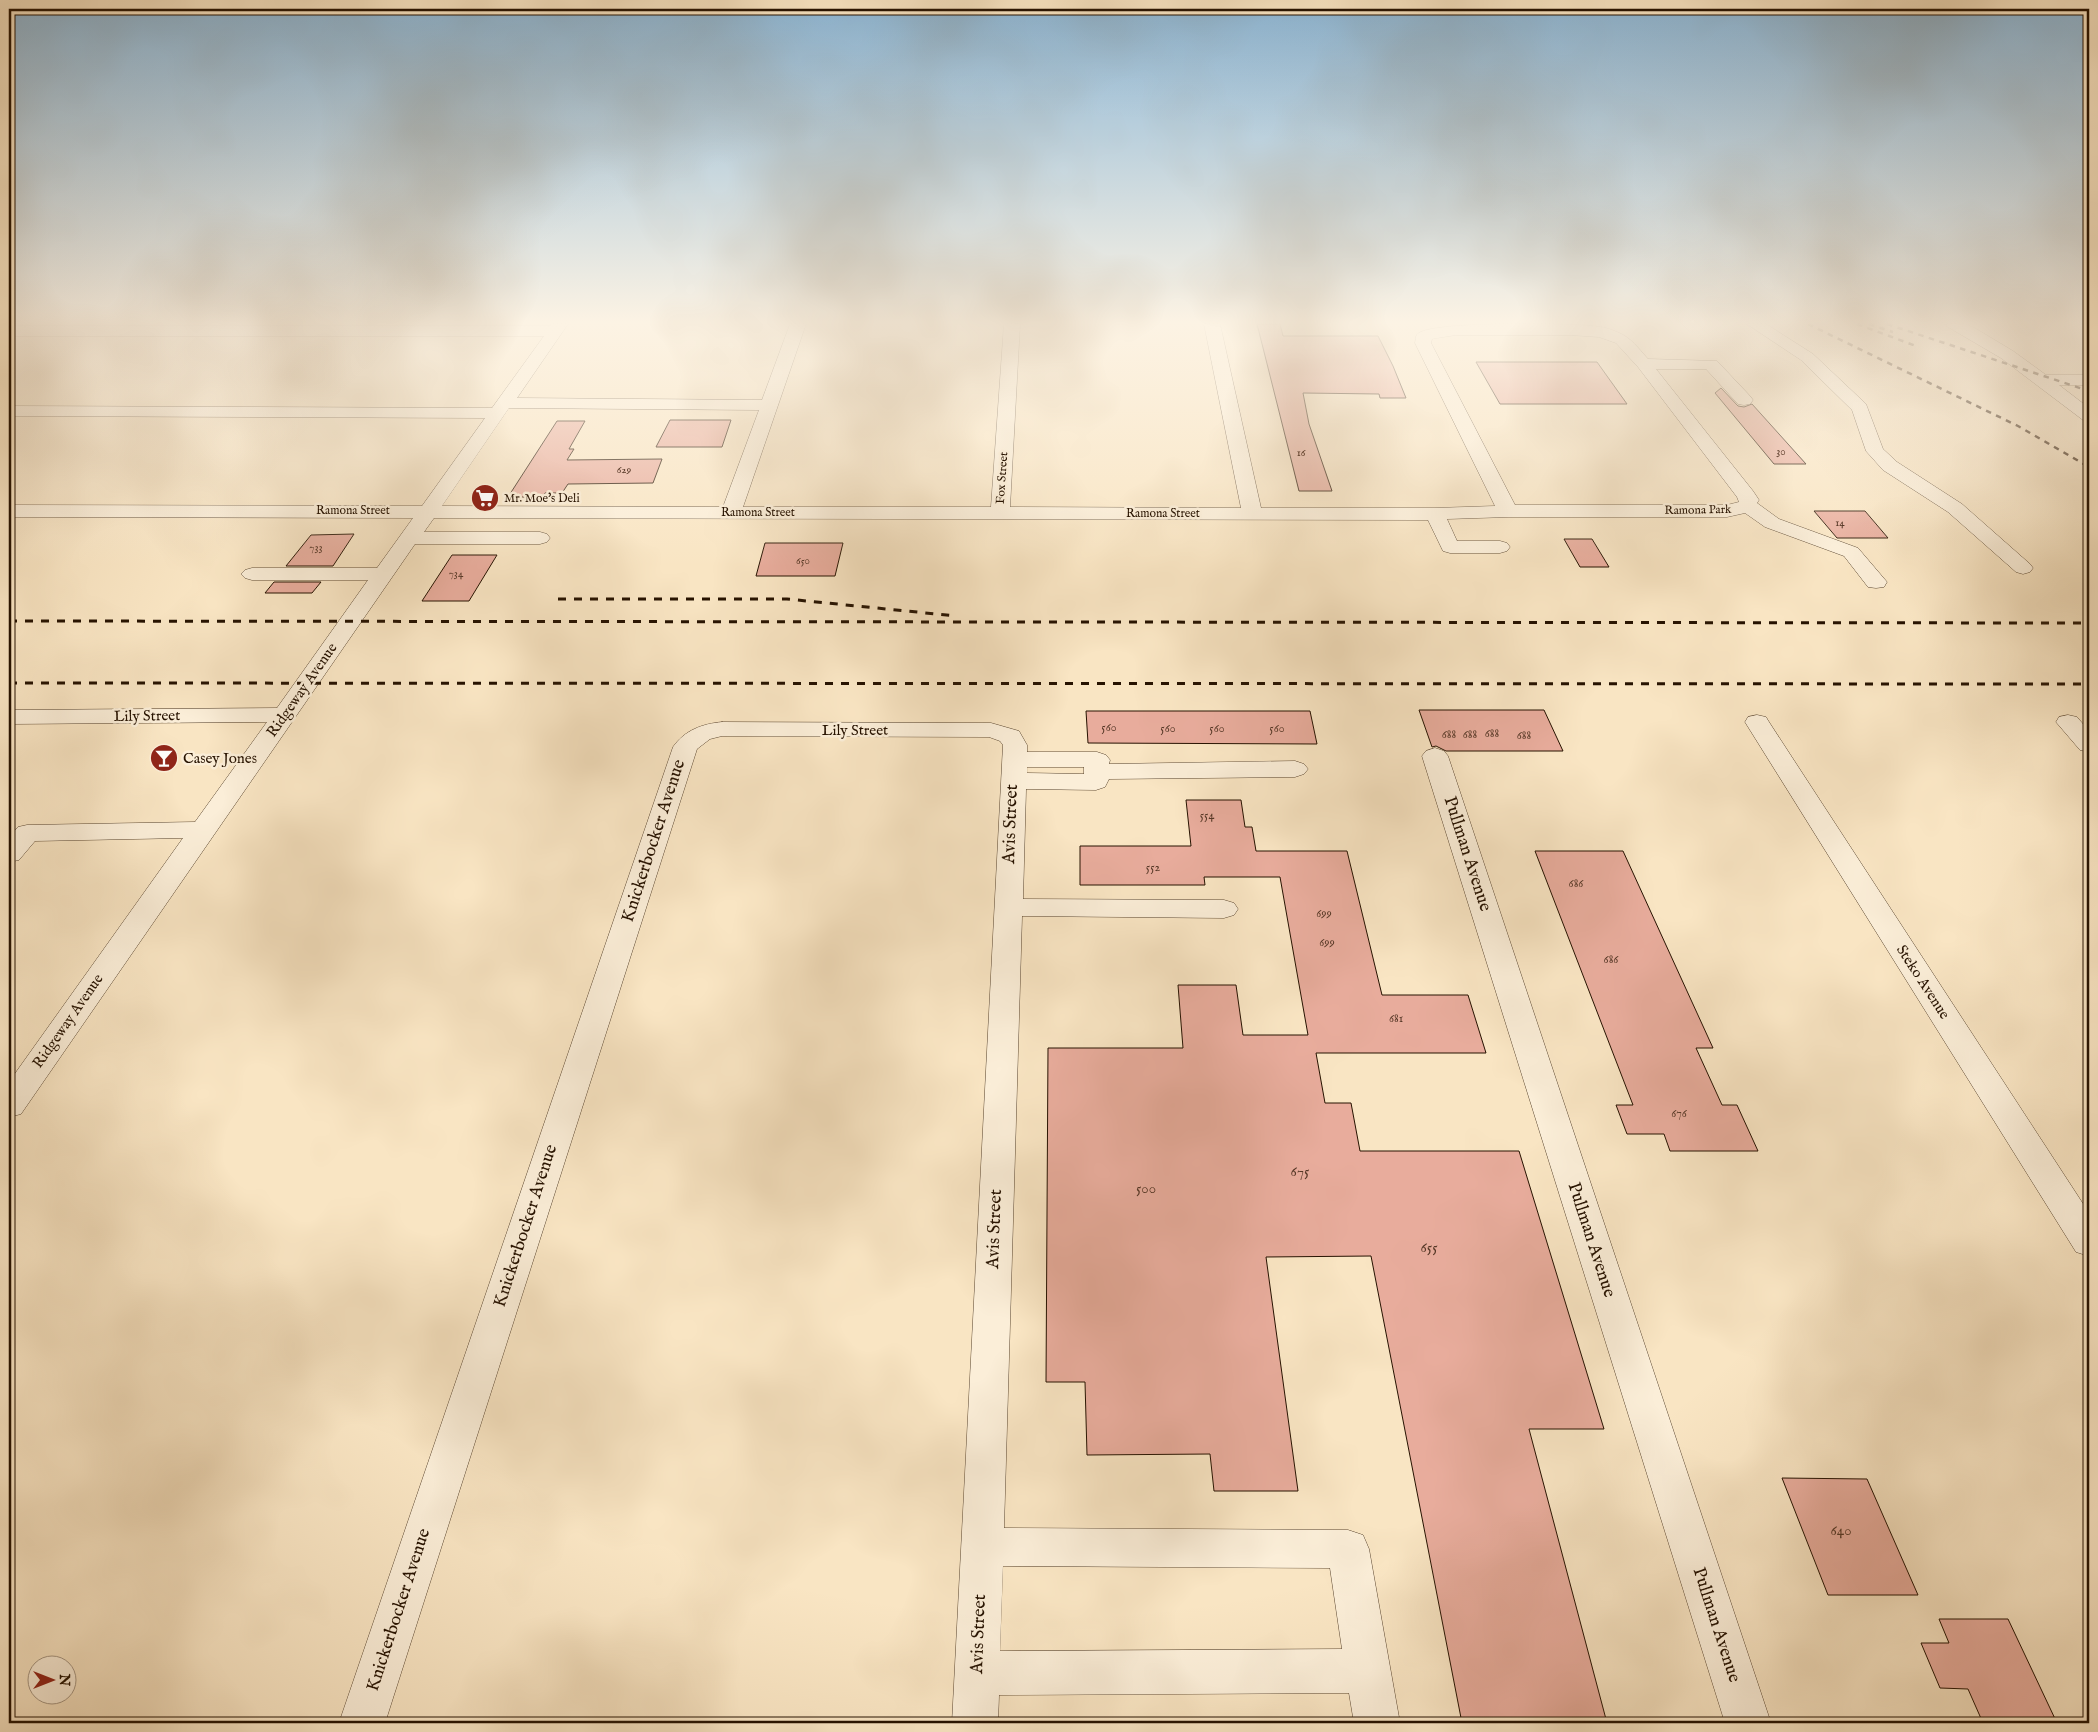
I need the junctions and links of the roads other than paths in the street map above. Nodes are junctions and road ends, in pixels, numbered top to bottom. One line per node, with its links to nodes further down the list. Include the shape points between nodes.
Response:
1 (503, 405): 9 (street, Ridgeway Avenue)
2 (1007, 405): 18 (street, Fox Street)
3 (1229, 405): 19 (street)
4 (1454, 405): 16 (street, Ramona Park)
5 (1676, 405): 12 (street, Ramona Park, via 1746,495)
6 (1857, 405): 25 (street, via 1875,451 1890,466 1956,508)
7 (2074, 405): 11 (street)
8 (769, 406): 9 (street); 17 (street)
9 (501, 408): 10 (street); 13 (street, Ridgeway Avenue)
10 (9, 411)
11 (2089, 416)
12 (1747, 505): 16 (street, Ramona Park, via 1727,511); 28 (street, via 1772,524 1851,552)
13 (429, 510): 14 (street, Ramona Street); 15 (street, Ramona Street); 21 (street, Ridgeway Avenue)
14 (9, 511)
15 (522, 511): 17 (street, Ramona Street); 22 (street)
16 (1508, 511): 20 (street, Ramona Street)
17 (731, 512): 18 (street, Ramona Street)
18 (1000, 513): 19 (street, Ramona Street)
19 (1252, 513): 20 (street, Ramona Street)
20 (1435, 514): 24 (street, via 1450,547)
21 (409, 538): 22 (street); 27 (street, Ridgeway Avenue)
22 (506, 538): 23 (street)
23 (540, 538)
24 (1500, 547)
25 (2023, 568)
26 (252, 574): 27 (street)
27 (384, 574): 29 (street, Ridgeway Avenue)
28 (1876, 582)
29 (284, 715): 30 (street, Lily Street); 38 (street, Ridgeway Avenue)
30 (9, 717)
31 (1757, 722): 43 (street, Steko Avenue)
32 (2068, 722): 34 (street)
33 (700, 734): 36 (street, Lily Street, via 722,729 991,730); 47 (street, Knickerbocker Avenue, via 692,738 685,748)
34 (2089, 745)
35 (1435, 756): 50 (street, Pullman Avenue)
36 (1012, 759): 37 (street, Lily Street, via 1096,782 1096,772); 40 (street, Avis Street)
37 (1295, 769)
38 (203, 830): 39 (street, via 27,833); 42 (street, Ridgeway Avenue)
39 (9, 854)
40 (1008, 907): 41 (street); 44 (street, Avis Street)
41 (1224, 909)
42 (9, 1106)
43 (2089, 1242)
44 (982, 1547): 45 (street, via 1348,1549); 46 (street, Avis Street)
45 (1368, 1671): 46 (street); 49 (street)
46 (977, 1672): 48 (street, Avis Street)
47 (362, 1723)
48 (975, 1723)
49 (1377, 1723)
50 (1748, 1723)

